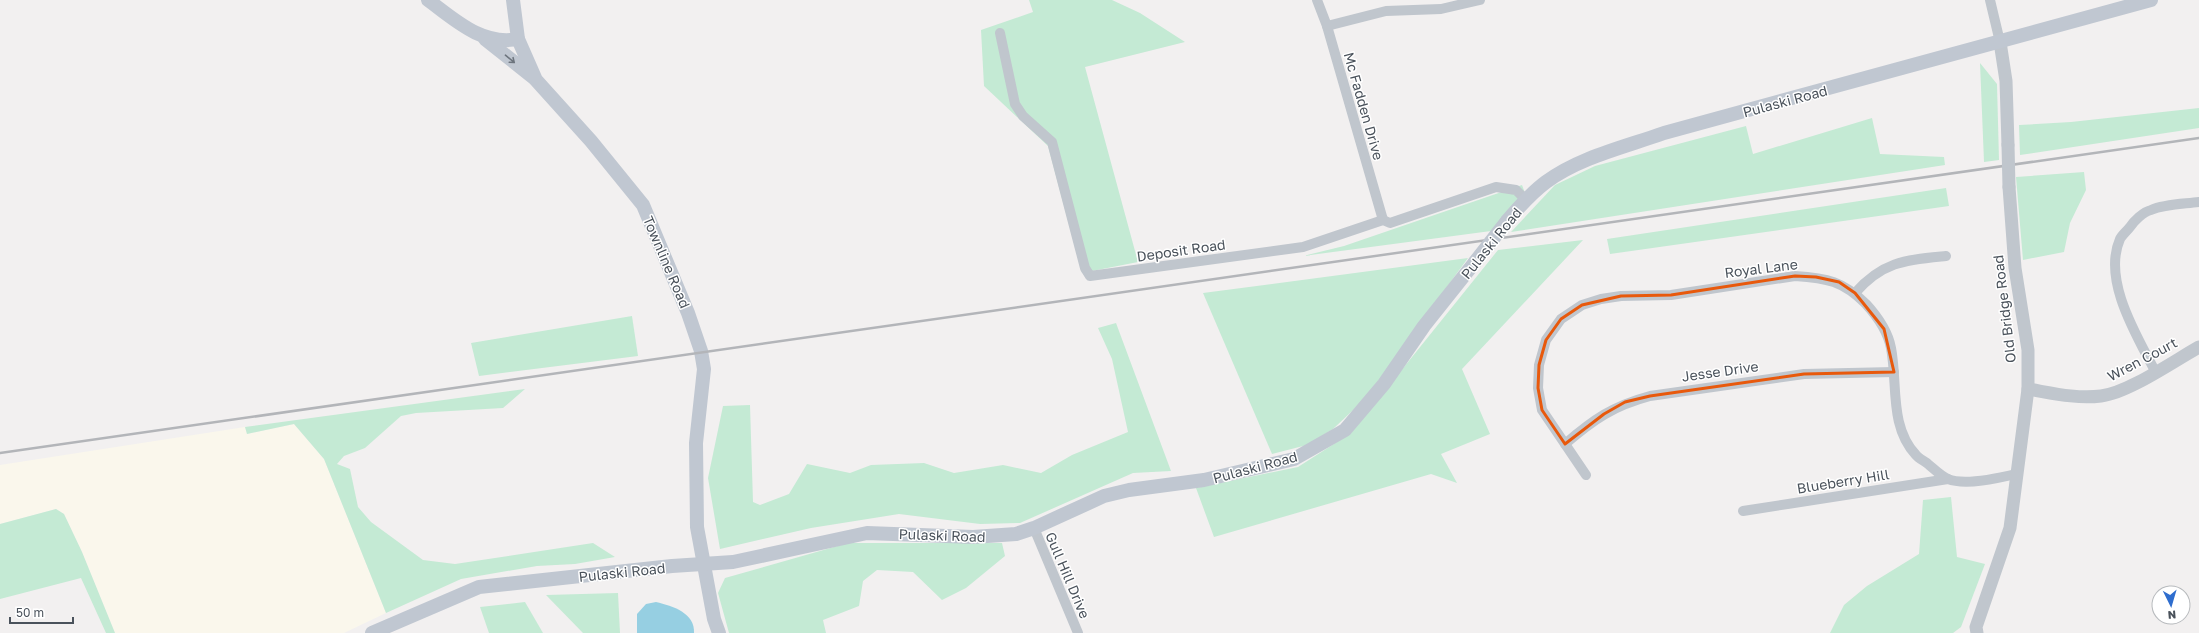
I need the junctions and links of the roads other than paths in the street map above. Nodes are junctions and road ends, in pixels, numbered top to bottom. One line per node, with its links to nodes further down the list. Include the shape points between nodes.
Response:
1 (428, 0): 9 (main road)
2 (513, 0): 10 (main road, Townline Road)
3 (1317, 0): 7 (street, Mc Fadden Drive)
4 (1480, 0): 7 (street, via 1441,9 1386,11)
5 (1990, 0): 11 (street, Old Bridge Road)
6 (2151, 0): 11 (main road, Pulaski Road)
7 (1327, 26): 15 (street, Mc Fadden Drive)
8 (1000, 33): 15 (street, Deposit Road, via 1015,104 1023,116 1052,142 1085,268 1090,276 1303,247)
9 (483, 37): 10 (main road, via 500,41); 12 (main road, one-way to 12)
10 (518, 39): 12 (main road, Townline Road)
11 (2000, 42): 13 (main road, Pulaski Road, via 1664,133 1597,156 1562,172); 21 (street, Old Bridge Road, bridge, via 2006,87 2015,268 2028,350)
12 (536, 80): 28 (main road, Townline Road, via 643,205 689,314 704,369 696,443 697,527)
13 (1526, 200): 15 (street, Deposit Road, via 1516,190 1496,187 1390,224); 27 (main road, Pulaski Road, bridge, via 1506,221 1424,326 1384,384 1345,430 1294,459 1204,480 1104,496)
14 (2199, 202): 19 (street, via 2150,210 2133,223 2120,239 2115,259 2116,278 2122,301)
15 (1383, 220)
16 (1946, 256): 17 (street, via 1893,263 1873,275)
17 (1855, 293): 20 (street, Royal Lane, via 1884,329 1891,347); 22 (street, Royal Lane, via 1839,282 1796,276 1671,295 1621,296 1582,305 1561,320 1546,340 1539,365 1538,388 1542,410)
18 (2199, 346): 19 (street, Wren Court)
19 (2155, 371): 21 (street, Wren Court, via 2123,389 2102,396 2076,396)
20 (1894, 372): 22 (street, Jesse Drive, via 1804,374 1650,396 1625,402 1604,414); 25 (street, Royal Lane, via 1902,432 1916,456)
21 (2028, 389): 23 (street, Old Bridge Road)
22 (1565, 444): 24 (street, Royal Lane)
23 (2016, 474): 25 (street, via 1984,481); 29 (street, Old Bridge Road, via 2010,528)
24 (1586, 475)
25 (1948, 479): 26 (street, Blueberry Hill)
26 (1743, 511)
27 (1034, 528): 28 (main road, Pulaski Road, via 1016,534 973,537 867,533 765,556); 32 (street, Gull Hill Drive)
28 (704, 564): 30 (main road, Pulaski Road, via 479,587); 31 (main road, Townline Road)
29 (1974, 631)
30 (372, 633)
31 (719, 633)
32 (1078, 633)

